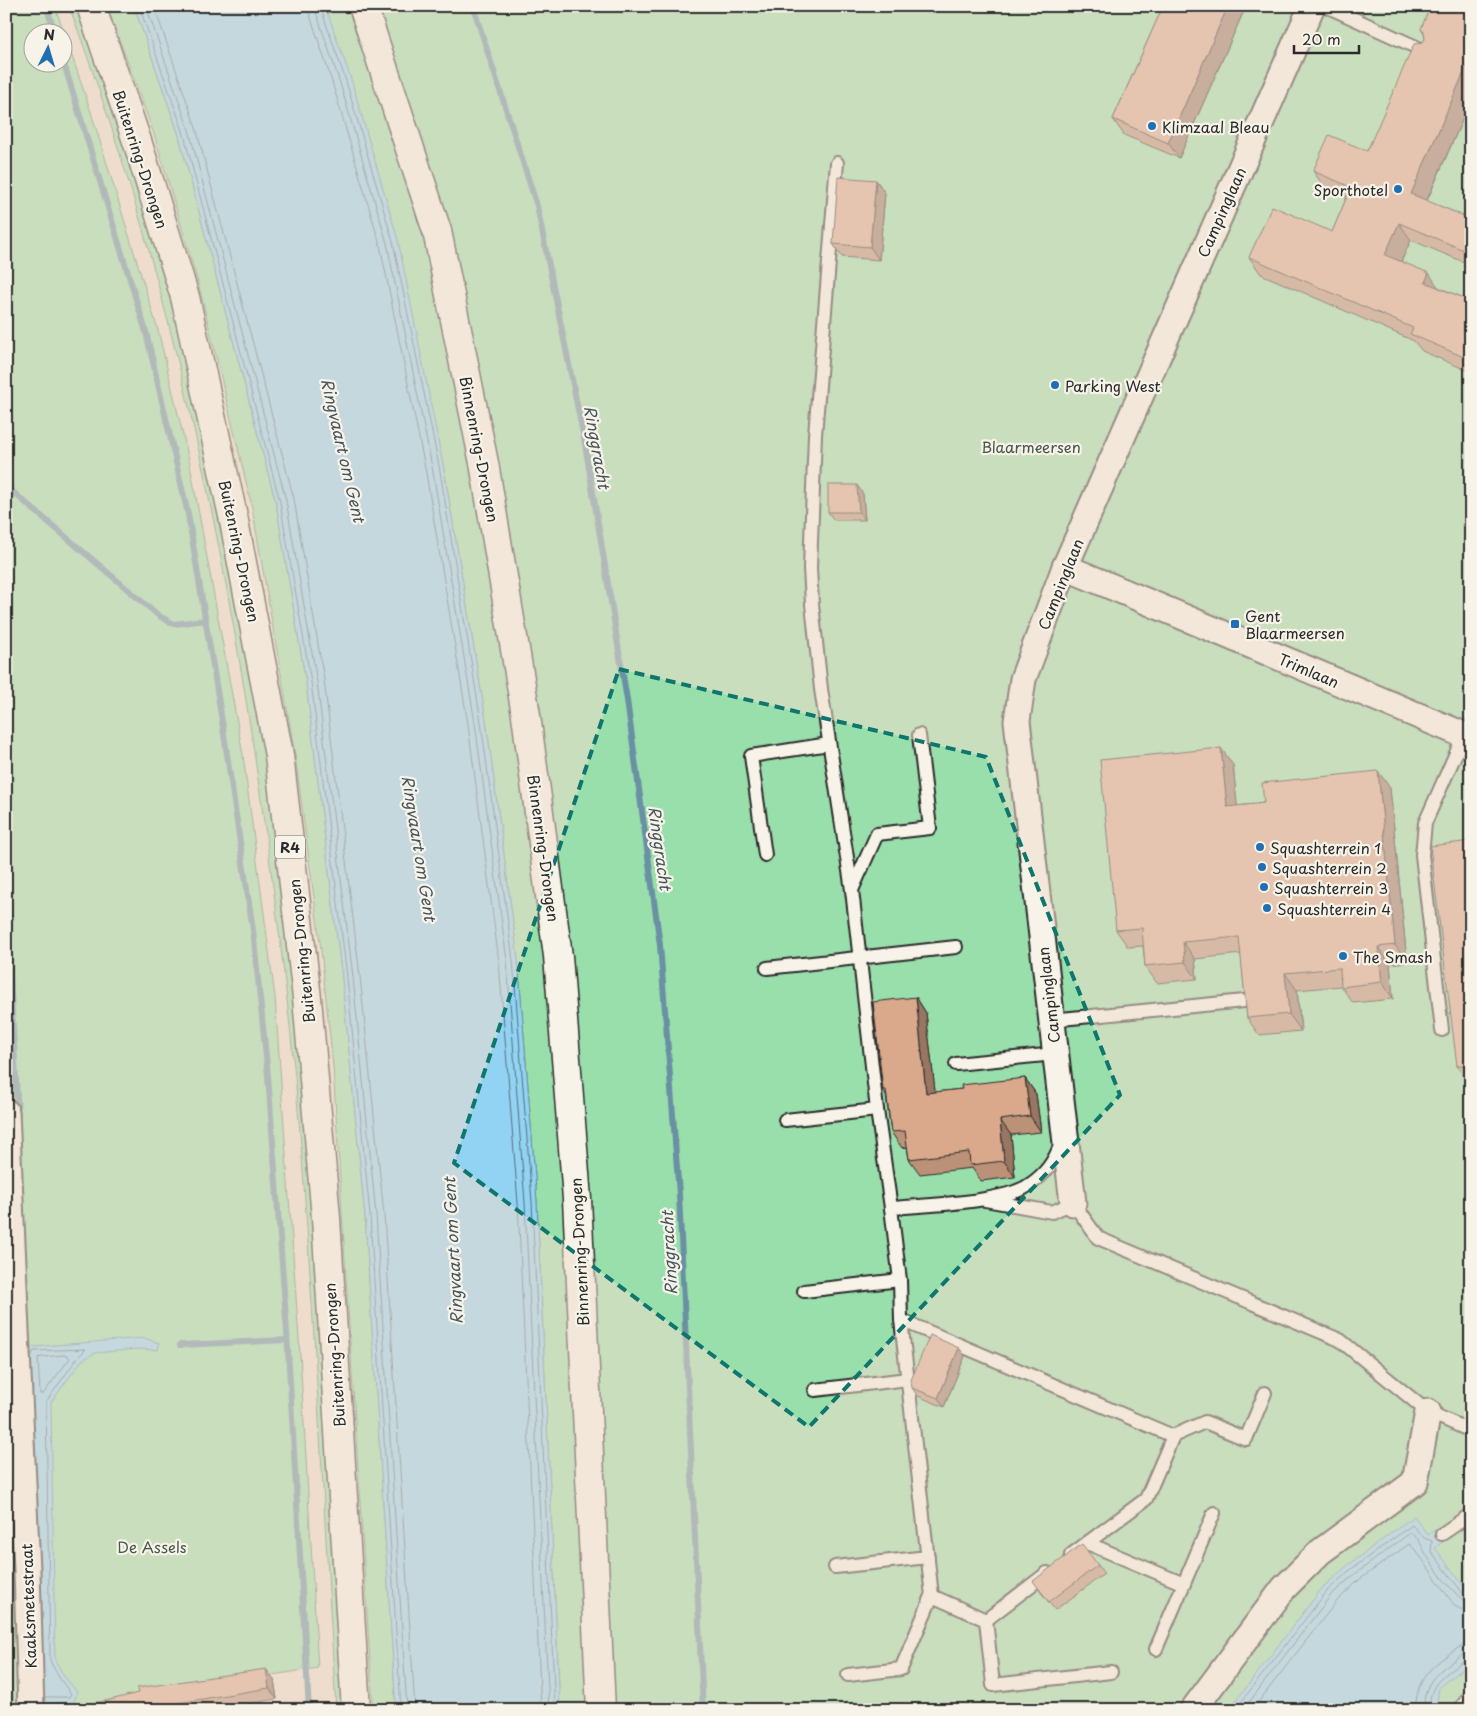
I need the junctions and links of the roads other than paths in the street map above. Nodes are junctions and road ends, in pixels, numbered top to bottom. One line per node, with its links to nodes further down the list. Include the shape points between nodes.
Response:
1 (91, 6): 51 (highway, Buitenring-Drongen / R4, via 185,297 234,516 279,755 307,998 324,1199)
2 (363, 6): 52 (highway, Binnenring-Drongen, via 437,231 484,463 526,715 558,956 577,1200)
3 (1312, 6): 7 (street, Campinglaan)
4 (1326, 6): 5 (lane)
5 (1429, 53)
6 (837, 163): 10 (lane, via 815,436 810,568 815,638)
7 (1065, 567): 9 (street, Trimlaan); 17 (street, Campinglaan, via 1023,679 1017,721)
8 (919, 735): 12 (lane, via 930,828 876,834)
9 (1467, 737): 18 (lane, via 1425,820 1423,847)
10 (830, 744): 11 (lane, via 751,756); 12 (lane)
11 (765, 855)
12 (852, 890): 14 (lane)
13 (956, 946): 14 (lane)
14 (860, 957): 15 (lane); 21 (lane)
15 (767, 968)
16 (1244, 1001): 17 (lane)
17 (1051, 1020): 19 (street, Campinglaan)
18 (1442, 1030)
19 (1055, 1054): 20 (lane); 24 (street, Campinglaan)
20 (956, 1064)
21 (877, 1110): 23 (lane); 27 (lane)
22 (6, 1112): 50 (street, Kaaksmetestraat)
23 (785, 1120)
24 (1064, 1136): 25 (lane, via 1047,1170 1027,1186 1007,1194); 26 (street, Campinglaan)
25 (978, 1199): 26 (lane, via 1052,1212); 27 (lane)
26 (1073, 1203): 34 (lane, via 1098,1238 1340,1340)
27 (891, 1208): 28 (lane)
28 (900, 1280): 29 (lane); 30 (lane)
29 (804, 1290)
30 (901, 1320): 31 (lane); 36 (lane)
31 (908, 1379): 32 (lane); 41 (lane)
32 (815, 1390)
33 (1265, 1393): 36 (lane, via 1246,1439 1205,1422)
34 (1428, 1412): 35 (lane); 53 (street, via 1415,1482 1314,1558 1284,1588)
35 (1471, 1431)
36 (1173, 1436): 40 (lane, via 1146,1499)
37 (1214, 1513): 43 (lane)
38 (1471, 1514): 39 (lane)
39 (1442, 1534)
40 (1087, 1543): 43 (lane); 45 (lane)
41 (928, 1557): 42 (lane); 44 (lane)
42 (835, 1567)
43 (1184, 1584): 46 (lane)
44 (932, 1596): 45 (lane); 48 (lane, via 901,1669)
45 (986, 1620): 47 (lane, via 993,1685)
46 (1156, 1649)
47 (1110, 1672)
48 (848, 1675)
49 (1471, 1695): 54 (lane)
50 (32, 1710)
51 (356, 1710)
52 (601, 1710)
53 (1193, 1710)
54 (1459, 1710)

